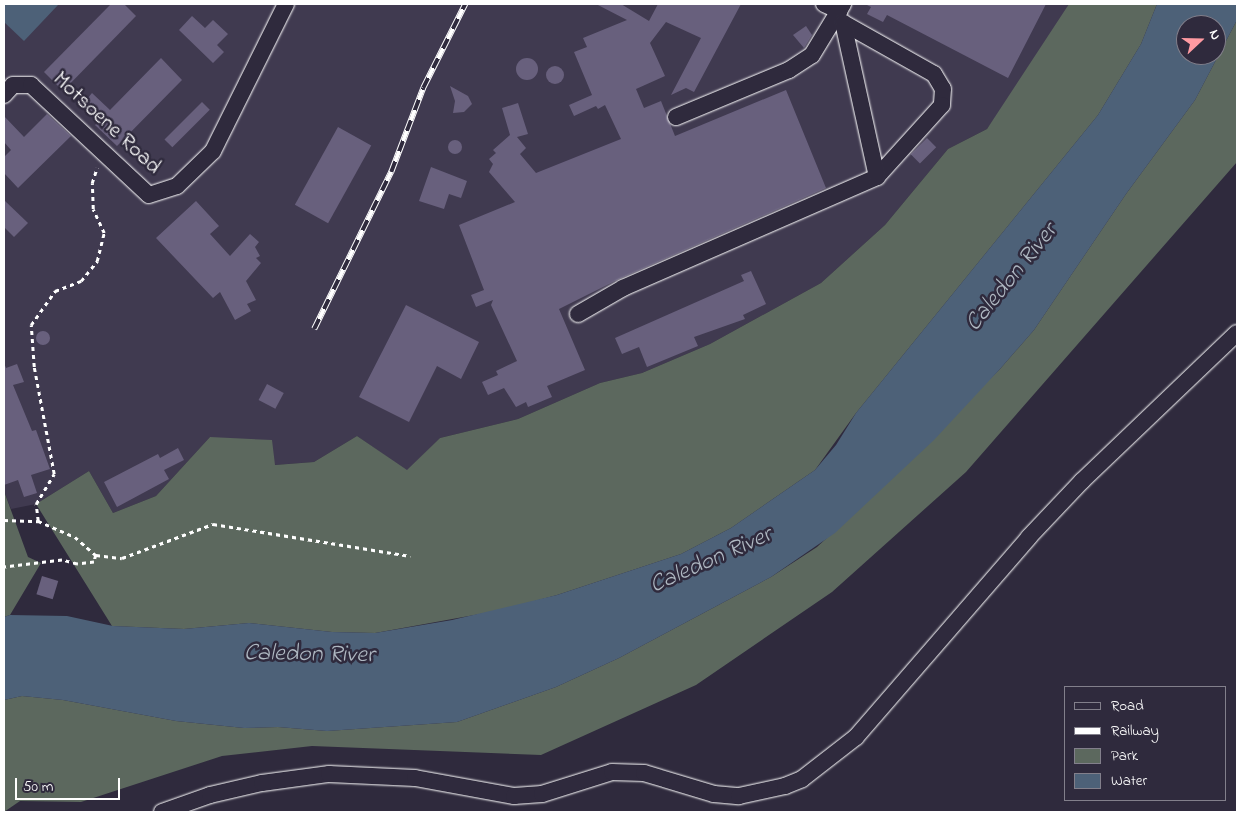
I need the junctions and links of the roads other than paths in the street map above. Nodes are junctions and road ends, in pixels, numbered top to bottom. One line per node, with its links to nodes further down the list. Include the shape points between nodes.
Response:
1 (286, 4): 4 (street, Motsoene Road, via 213,151 177,186 149,195 31,85 13,85)
2 (824, 4): 3 (street)
3 (840, 14): 5 (street, via 812,55 789,70); 6 (street); 6 (street, via 934,74 943,89 942,105)
4 (4, 95)
5 (676, 117)
6 (877, 177): 7 (street, via 623,288)
7 (578, 314)
8 (1237, 333): 9 (street, via 1082,481 1029,537 856,737 802,779 739,796 714,794 644,773 612,772 542,794 514,796 415,778 329,774 262,782)
9 (162, 812)

